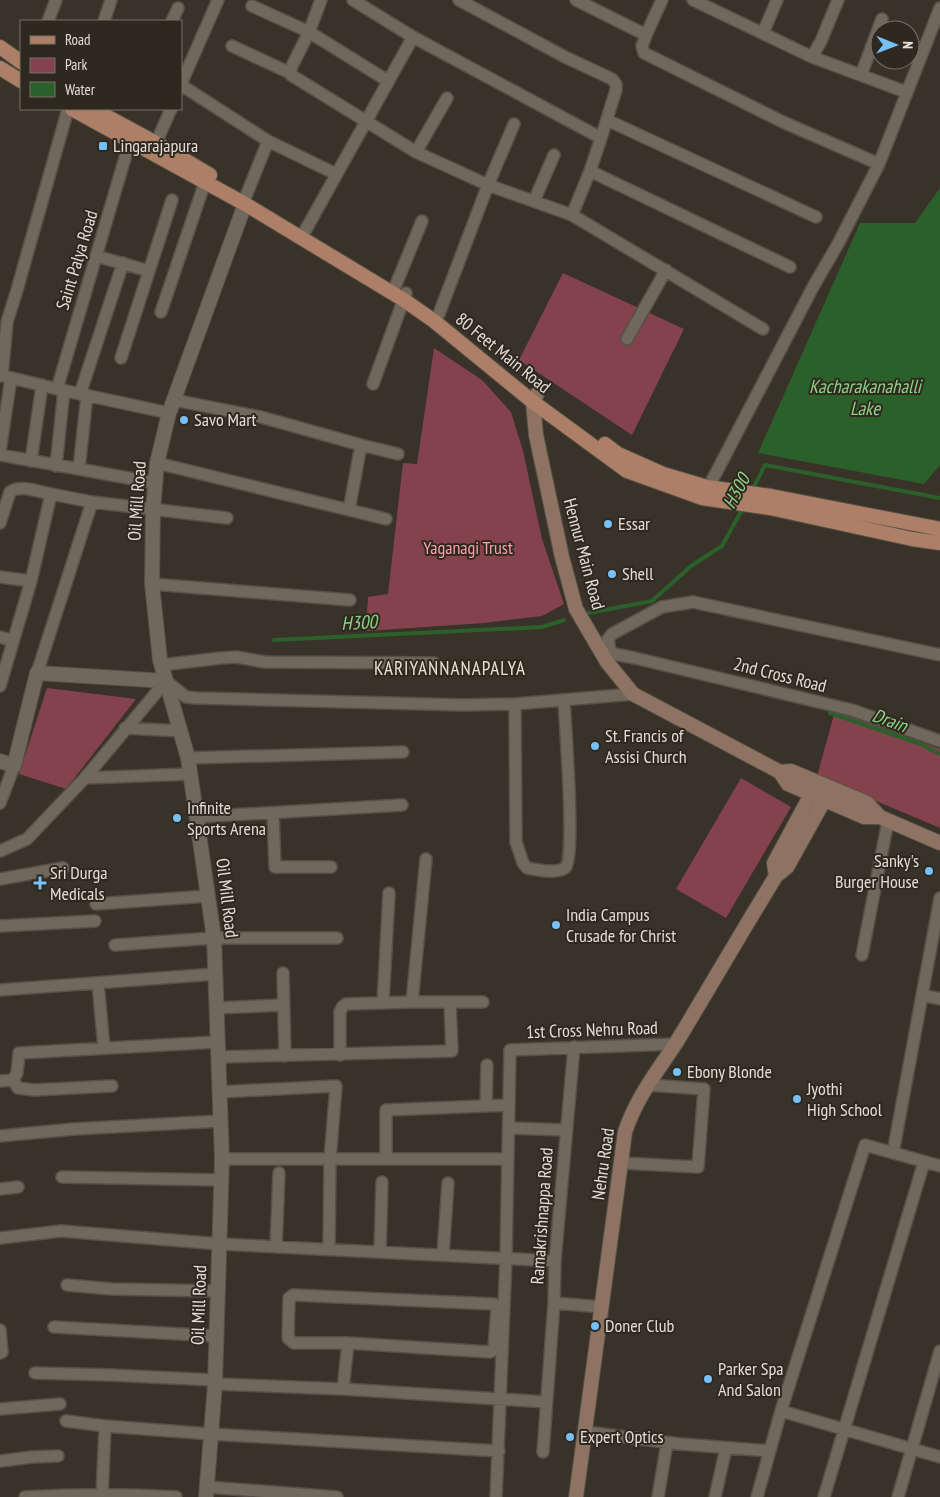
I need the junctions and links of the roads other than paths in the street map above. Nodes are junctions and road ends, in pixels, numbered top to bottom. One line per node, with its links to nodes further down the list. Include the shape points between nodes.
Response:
1 (56, 0): 17 (street)
2 (111, 0): 18 (street)
3 (218, 0): 32 (street)
4 (321, 0): 20 (street)
5 (353, 0): 24 (street)
6 (459, 0): 41 (street, via 612,79 616,90)
7 (576, 0): 23 (street)
8 (662, 0): 23 (street)
9 (693, 0): 12 (street)
10 (777, 0): 21 (street)
11 (838, 0): 27 (street)
12 (717, 5): 21 (street)
13 (252, 6): 20 (street)
14 (178, 8): 19 (street)
15 (940, 8): 22 (street)
16 (882, 19): 31 (street)
17 (49, 20)
18 (104, 20)
19 (172, 20)
20 (309, 32): 30 (street); 34 (street)
21 (763, 33): 27 (street)
22 (935, 34): 35 (street)
23 (646, 35): 50 (street, via 642,46 644,53 783,122)
24 (413, 37): 34 (street); 44 (street)
25 (232, 46): 30 (street)
26 (0, 47): 28 (main road)
27 (812, 57): 31 (street)
28 (20, 61)
29 (0, 68): 33 (main road)
30 (290, 73): 42 (street)
31 (862, 76): 35 (street)
32 (182, 79): 46 (street)
33 (20, 80)
34 (388, 81): 42 (street)
35 (906, 92): 50 (street)
36 (447, 98): 48 (street)
37 (68, 110): 73 (street, via 7,322)
38 (74, 110): 45 (main road, 80 Feet Main Road)
39 (95, 110): 47 (main road, 80 Feet Main Road)
40 (171, 110): 47 (street)
41 (606, 120): 44 (street); 59 (street)
42 (366, 121): 48 (street); 52 (street)
43 (514, 124): 54 (street)
44 (600, 138): 51 (street)
45 (130, 141): 53 (main road, 80 Feet Main Road); 62 (street, Saint Palya Road)
46 (268, 141): 52 (street); 56 (street)
47 (156, 143): 56 (main road, 80 Feet Main Road)
48 (416, 152): 54 (street)
49 (554, 156): 57 (street)
50 (879, 164): 88 (street)
51 (590, 170): 58 (street); 64 (street)
52 (336, 174): 61 (street)
53 (204, 182): 56 (main road, 80 Feet Main Road); 68 (street)
54 (488, 185): 57 (street); 69 (street)
55 (172, 200): 66 (street)
56 (245, 200): 61 (main road, 80 Feet Main Road); 67 (main road, 80 Feet Main Road); 79 (street, Oil Mill Road)
57 (534, 201): 58 (street)
58 (572, 215): 65 (street)
59 (816, 217)
60 (422, 221): 67 (street)
61 (305, 230): 67 (main road, 80 Feet Main Road)
62 (96, 256): 63 (street); 76 (street, Saint Palya Road)
63 (122, 264): 66 (street); 77 (street)
64 (790, 267)
65 (666, 270): 70 (street); 71 (street)
66 (148, 271): 72 (street)
67 (402, 293): 69 (main road, 80 Feet Main Road); 74 (street)
68 (161, 312)
69 (437, 318): 78 (main road, 80 Feet Main Road)
70 (764, 329)
71 (627, 339)
72 (121, 358)
73 (4, 376): 75 (street); 81 (street)
74 (373, 384)
75 (42, 385): 76 (street); 83 (street)
76 (60, 390): 77 (street); 85 (street, Saint Palya Road)
77 (84, 394): 79 (street); 86 (street)
78 (535, 398): 88 (main road, 80 Feet Main Road, via 618,454); 105 (main road, Hennur Main Road, via 536,435 576,610)
79 (172, 406): 80 (street, via 260,417); 84 (street, Oil Mill Road)
80 (361, 445): 82 (street); 93 (street)
81 (0, 453): 83 (street)
82 (398, 454)
83 (31, 461): 85 (street)
84 (157, 463): 87 (street, Oil Mill Road); 93 (street)
85 (56, 466): 86 (street)
86 (79, 469): 87 (street)
87 (155, 483): 92 (street, Oil Mill Road)
88 (706, 493): 91 (main road, 80 Feet Main Road)
89 (51, 494): 90 (street); 96 (street, via 18,488 12,490); 100 (street)
90 (92, 502): 92 (street); 109 (street)
91 (771, 502): 97 (main road, 80 Feet Main Road); 98 (main road, 80 Feet Main Road, via 912,539)
92 (153, 510): 94 (street); 101 (street, Oil Mill Road)
93 (349, 510): 95 (street)
94 (227, 518)
95 (386, 518)
96 (0, 522)
97 (940, 529)
98 (940, 543)
99 (0, 577): 100 (street)
100 (31, 581): 104 (street)
101 (152, 584): 102 (street); 108 (street, Oil Mill Road)
102 (350, 600)
103 (0, 637): 104 (street)
104 (13, 641): 111 (street)
105 (608, 654): 106 (street, via 608,640 612,634 662,607 693,602); 112 (main road, Hennur Main Road); 117 (street, 2nd Cross Road, via 852,710)
106 (940, 655)
107 (434, 663): 108 (street, via 265,662 236,657)
108 (161, 665): 110 (street, Oil Mill Road)
109 (38, 673): 110 (street); 121 (street)
110 (166, 681): 114 (street, via 186,697 197,698); 115 (street); 116 (street, Oil Mill Road)
111 (0, 686)
112 (633, 694): 113 (street); 124 (main road, Hennur Main Road, via 780,772 791,771)
113 (564, 700): 114 (street); 114 (street, via 570,848 567,866 553,870 528,868 516,842)
114 (515, 704)
115 (126, 728): 116 (street); 123 (street)
116 (181, 731): 119 (street, Oil Mill Road)
117 (940, 741)
118 (403, 752): 119 (street)
119 (188, 758): 122 (street, Oil Mill Road)
120 (0, 761): 121 (street)
121 (14, 766): 126 (street)
122 (191, 774): 123 (street); 129 (street, Oil Mill Road)
123 (85, 778): 132 (street, via 26,839)
124 (815, 788): 125 (main road, Hennur Main Road); 136 (main road, Nehru Road, via 774,863)
125 (828, 794): 130 (main road, Hennur Main Road, via 867,803); 136 (main road, Nehru Road, via 787,867)
126 (0, 803)
127 (402, 805): 128 (street)
128 (273, 813): 129 (street); 134 (street, via 275,867)
129 (197, 817): 139 (street, Oil Mill Road)
130 (884, 819): 131 (main road, Hennur Main Road); 147 (street)
131 (940, 843)
132 (0, 851)
133 (426, 859): 154 (street)
134 (331, 867)
135 (64, 868): 137 (street)
136 (776, 876): 161 (main road, Nehru Road)
137 (0, 879)
138 (389, 893): 157 (street)
139 (208, 896): 141 (street); 144 (street, Oil Mill Road)
140 (940, 898): 152 (street)
141 (96, 904)
142 (95, 921): 143 (street)
143 (0, 926)
144 (214, 938): 145 (street); 146 (street); 149 (street, Oil Mill Road)
145 (337, 938)
146 (115, 945)
147 (862, 955)
148 (282, 973): 158 (street)
149 (215, 974): 150 (street); 159 (street, Oil Mill Road)
150 (98, 983): 151 (street); 163 (street)
151 (0, 990)
152 (922, 995): 153 (street); 179 (street)
153 (940, 999)
154 (412, 1002): 155 (street); 157 (street)
155 (450, 1002): 156 (street); 164 (street, via 452,1051)
156 (483, 1002)
157 (383, 1003): 164 (street, via 343,1006 340,1012)
158 (283, 1005): 159 (street); 165 (street)
159 (216, 1008): 160 (street, Oil Mill Road)
160 (217, 1042): 163 (street); 166 (street, Oil Mill Road)
161 (675, 1044): 162 (street, 1st Cross Nehru Road); 170 (main road, Nehru Road)
162 (574, 1047): 173 (street, 1st Cross Nehru Road, via 510,1050); 177 (street, Ramakrishnappa Road)
163 (104, 1048): 168 (street, via 19,1053)
164 (340, 1054): 165 (street)
165 (285, 1056): 166 (street)
166 (218, 1058): 172 (street, Oil Mill Road)
167 (487, 1065): 174 (street)
168 (13, 1080): 169 (street); 171 (street, via 18,1088 34,1090)
169 (0, 1081)
170 (647, 1085): 185 (main road, Nehru Road, via 630,1117); 185 (street, via 704,1089 698,1168)
171 (112, 1086)
172 (219, 1092): 175 (street, Oil Mill Road); 181 (street, via 336,1086)
173 (509, 1105): 174 (street); 176 (street)
174 (486, 1106): 182 (street, via 386,1110)
175 (220, 1121): 178 (street); 180 (street, Oil Mill Road)
176 (509, 1128): 177 (street, Ramakrishnappa Road); 183 (street)
177 (566, 1130): 201 (street, Ramakrishnappa Road)
178 (0, 1136)
179 (893, 1153): 184 (street); 219 (street, via 865,1145)
180 (222, 1159): 181 (street); 189 (street, Oil Mill Road)
181 (330, 1159): 182 (street); 197 (street)
182 (386, 1159): 183 (street)
183 (508, 1159): 200 (street)
184 (924, 1162): 186 (street); 222 (street)
185 (621, 1163): 205 (main road, Nehru Road)
186 (940, 1166)
187 (279, 1173): 196 (street)
188 (62, 1177): 189 (street)
189 (221, 1180): 195 (street, Oil Mill Road)
190 (382, 1182): 198 (street)
191 (448, 1183): 199 (street)
192 (18, 1187): 193 (street)
193 (0, 1189)
194 (0, 1238): 195 (street, via 61,1231)
195 (220, 1244): 196 (street); 203 (street, Oil Mill Road)
196 (276, 1247): 197 (street)
197 (329, 1249): 198 (street)
198 (380, 1252): 199 (street)
199 (443, 1255): 200 (street)
200 (506, 1258): 201 (street); 215 (street)
201 (555, 1261): 204 (street, Ramakrishnappa Road)
202 (68, 1285): 203 (street)
203 (218, 1291): 208 (street, Oil Mill Road)
204 (554, 1303): 205 (street, Ramakrishnappa Road); 216 (street, Ramakrishnappa Road)
205 (602, 1307): 223 (main road, Nehru Road)
206 (54, 1327): 208 (street)
207 (0, 1330): 211 (street)
208 (217, 1336): 213 (street, Oil Mill Road)
209 (348, 1343): 209 (street, via 294,1343 289,1340 289,1298 293,1295 494,1304 497,1308 492,1352); 214 (street)
210 (940, 1351): 227 (street)
211 (0, 1353)
212 (35, 1373): 213 (street)
213 (215, 1382): 214 (street); 224 (street, Oil Mill Road)
214 (343, 1389): 215 (street)
215 (501, 1400): 216 (street); 228 (street)
216 (546, 1402): 230 (street, Ramakrishnappa Road)
217 (60, 1404): 218 (street)
218 (0, 1409)
219 (781, 1411): 222 (street); 229 (street)
220 (66, 1421): 221 (street)
221 (105, 1426): 224 (street); 235 (street)
222 (844, 1430): 227 (street); 244 (street)
223 (586, 1432): 225 (street); 240 (main road, Nehru Road)
224 (211, 1434): 228 (street); 234 (street, Oil Mill Road)
225 (667, 1442): 226 (street); 241 (street)
226 (726, 1448): 229 (street); 242 (street)
227 (912, 1449): 232 (street); 245 (street)
228 (499, 1451): 239 (street)
229 (770, 1451): 243 (street)
230 (543, 1452)
231 (58, 1456): 233 (street)
232 (940, 1457)
233 (0, 1461)
234 (206, 1492): 238 (street)
235 (102, 1496): 236 (street); 237 (street)
236 (25, 1497)
237 (176, 1497)
238 (337, 1497)
239 (496, 1497)
240 (576, 1497)
241 (658, 1497)
242 (715, 1497)
243 (756, 1497)
244 (824, 1497)
245 (898, 1497)

